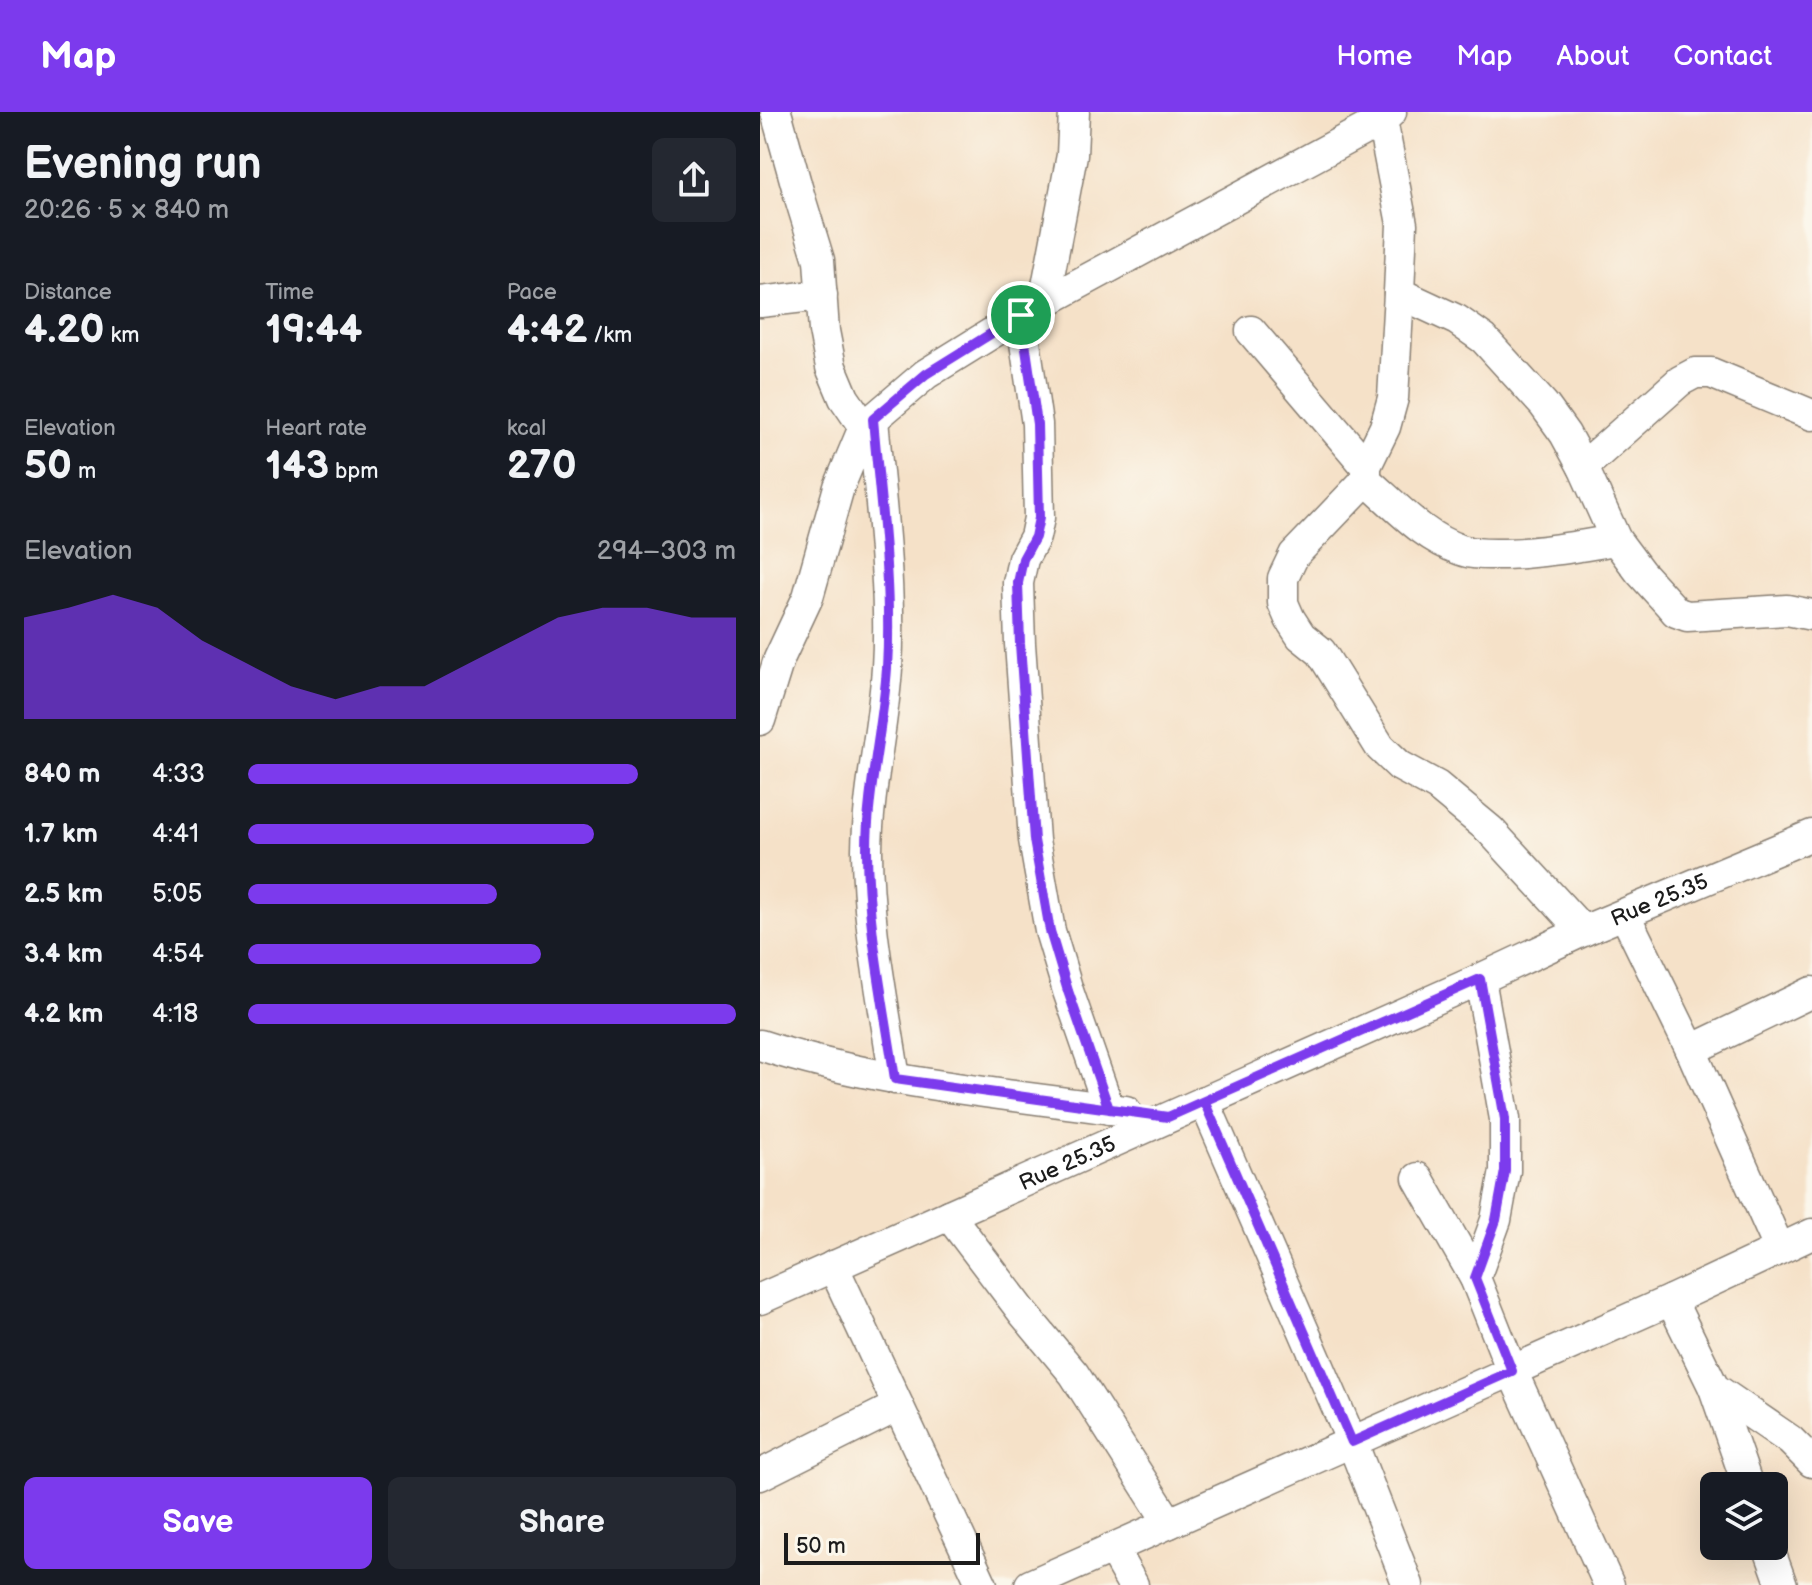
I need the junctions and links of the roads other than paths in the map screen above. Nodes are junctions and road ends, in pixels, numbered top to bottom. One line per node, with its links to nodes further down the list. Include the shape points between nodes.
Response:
1 (776, 112): 5 (street, via 819,260)
2 (1074, 112): 7 (street, via 1072,155)
3 (1387, 116): 4 (street, via 1402,224); 7 (street)
4 (1399, 293): 11 (street, via 1484,339 1544,405); 12 (street, via 1393,398)
5 (822, 295): 6 (street); 10 (street, via 831,367 844,398)
6 (760, 302)
7 (1032, 308): 10 (street, via 926,374); 25 (street, via 1039,518 1018,583 1034,840 1050,931)
8 (1251, 331): 12 (street)
9 (1812, 415): 11 (street, via 1711,373 1695,373)
10 (869, 423): 15 (street, via 839,487 808,597 779,659); 23 (street, via 886,569 887,665 867,849)
11 (1583, 467): 13 (street)
12 (1366, 473): 13 (street, via 1417,525 1462,551 1525,553); 18 (street, via 1294,555 1283,578 1283,603 1290,619 1321,652 1380,747 1490,830)
13 (1616, 540): 14 (street, via 1676,612 1687,616 1787,610)
14 (1812, 615)
15 (760, 720)
16 (1812, 835): 17 (street, Rue 25.35)
17 (1625, 915): 18 (street, Rue 25.35); 22 (street)
18 (1583, 931): 19 (street, Rue 25.35)
19 (1480, 979): 24 (street, Rue 25.35); 32 (street, via 1505,1119 1505,1171 1496,1220)
20 (1812, 992): 22 (street)
21 (760, 1045): 23 (street)
22 (1691, 1050): 30 (street)
23 (895, 1079): 25 (street)
24 (1204, 1101): 26 (street, Rue 25.35); 38 (street)
25 (1109, 1109): 26 (street)
26 (1168, 1117): 28 (street, Rue 25.35)
27 (1418, 1178): 32 (street)
28 (949, 1215): 31 (street, Rue 25.35); 42 (street, via 1074,1374)
29 (1812, 1234): 30 (street)
30 (1779, 1248): 34 (street)
31 (833, 1266): 33 (street, Rue 25.35); 37 (street)
32 (1475, 1278): 35 (street)
33 (760, 1299)
34 (1671, 1300): 35 (street); 36 (street)
35 (1512, 1371): 38 (street); 49 (street)
36 (1714, 1388): 39 (street, via 1790,1440); 40 (street)
37 (898, 1406): 41 (street); 45 (street)
38 (1352, 1442): 42 (street); 48 (street)
39 (1812, 1462)
40 (1743, 1472)
41 (760, 1475)
42 (1169, 1523): 43 (street)
43 (1112, 1548): 46 (street); 47 (street)
44 (1773, 1560): 50 (street)
45 (982, 1585)
46 (1030, 1585)
47 (1133, 1585)
48 (1408, 1585)
49 (1609, 1585)
50 (1782, 1585)

